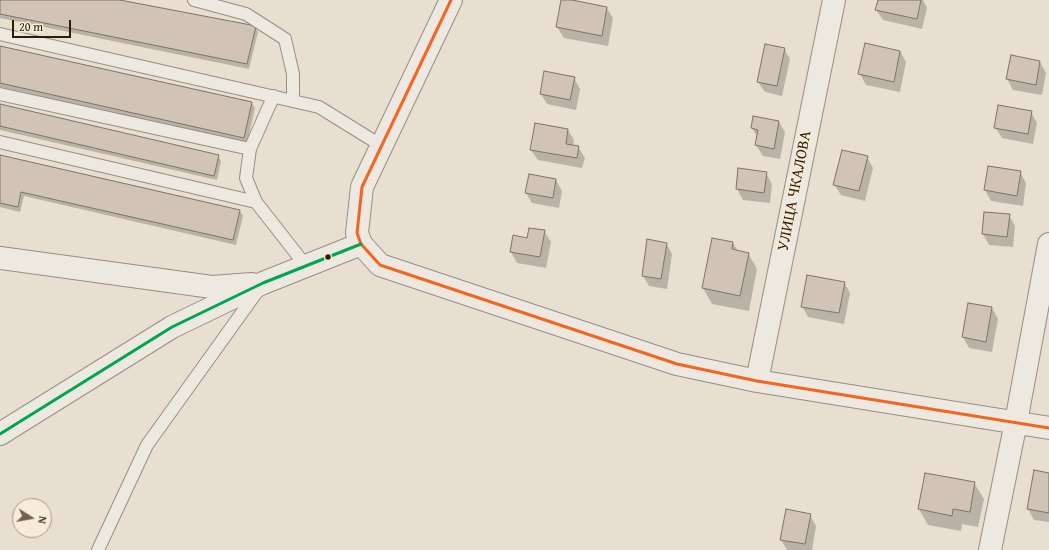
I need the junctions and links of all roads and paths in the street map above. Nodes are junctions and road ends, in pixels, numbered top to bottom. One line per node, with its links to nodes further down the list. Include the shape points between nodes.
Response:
1 (194, 0): 7 (lane, via 246,14 285,38 293,74)
2 (451, 0): 9 (street)
3 (834, 0): 17 (street, УЛИЦА ЧКАЛОВА)
4 (0, 34): 6 (lane)
5 (0, 94): 10 (lane)
6 (274, 96): 7 (lane); 10 (lane)
7 (293, 100): 9 (lane, via 319,107)
8 (0, 142): 11 (lane)
9 (382, 146): 12 (street, via 362,187 357,232)
10 (250, 149): 11 (lane, via 246,178)
11 (256, 202): 15 (lane)
12 (361, 244): 15 (street); 17 (street, via 380,265 677,364)
13 (1049, 244): 18 (street)
14 (3, 256): 16 (street, via 212,287)
15 (306, 266): 16 (street)
16 (263, 283): 20 (street, via 172,328); 21 (lane, via 147,445)
17 (757, 381): 18 (street)
18 (1016, 422): 19 (street); 22 (street)
19 (1049, 428)
20 (0, 434)
21 (98, 550)
22 (990, 550)

